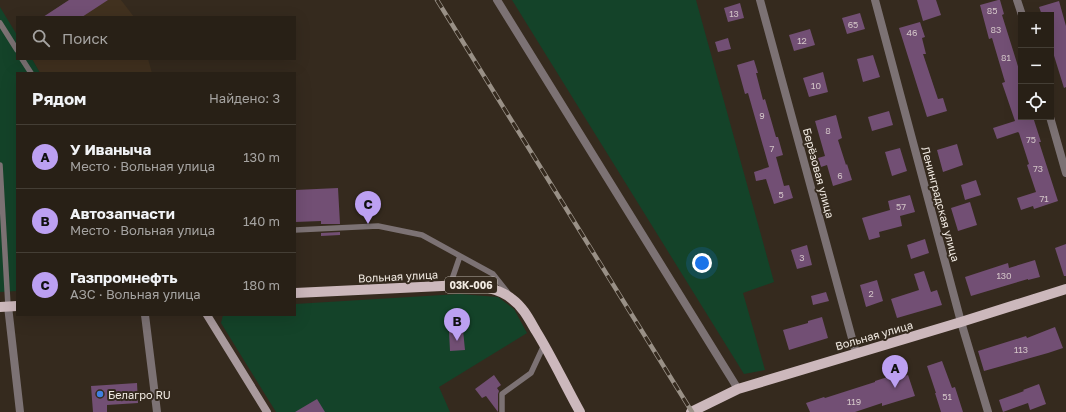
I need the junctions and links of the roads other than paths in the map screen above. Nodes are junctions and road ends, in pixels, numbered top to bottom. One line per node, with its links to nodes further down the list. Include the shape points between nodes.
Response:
1 (497, 0): 25 (street)
2 (760, 0): 24 (street, Берёзовая улица)
3 (875, 0): 22 (street, Ленинградская улица)
4 (1017, 0): 5 (street)
5 (1021, 12)
6 (0, 23): 7 (lane)
7 (16, 48)
8 (23, 60): 9 (lane)
9 (30, 72)
10 (1051, 120): 12 (street)
11 (0, 165): 19 (lane)
12 (1066, 173)
13 (296, 230): 14 (lane, via 378,226 422,235)
14 (460, 256): 15 (lane); 18 (lane, via 493,274)
15 (450, 285): 17 (main road, Вольная улица / 03К-006); 18 (main road, Вольная улица / 03К-006, via 482,286)
16 (1066, 289): 22 (main road, Вольная улица)
17 (296, 293)
18 (512, 298): 23 (main road, Вольная улица / 03К-006, via 523,310)
19 (8, 306): 26 (street)
20 (145, 316): 27 (street)
21 (208, 316): 28 (street)
22 (961, 322): 24 (main road, Вольная улица); 32 (street, Ленинградская улица)
23 (544, 345): 29 (lane, via 531,373 502,394); 30 (main road, Вольная улица / 03К-006)
24 (856, 353): 25 (main road, Вольная улица)
25 (738, 388): 31 (main road, Вольная улица)
26 (20, 412)
27 (157, 412)
28 (267, 412)
29 (502, 412)
30 (580, 412)
31 (691, 412)
32 (988, 412)

